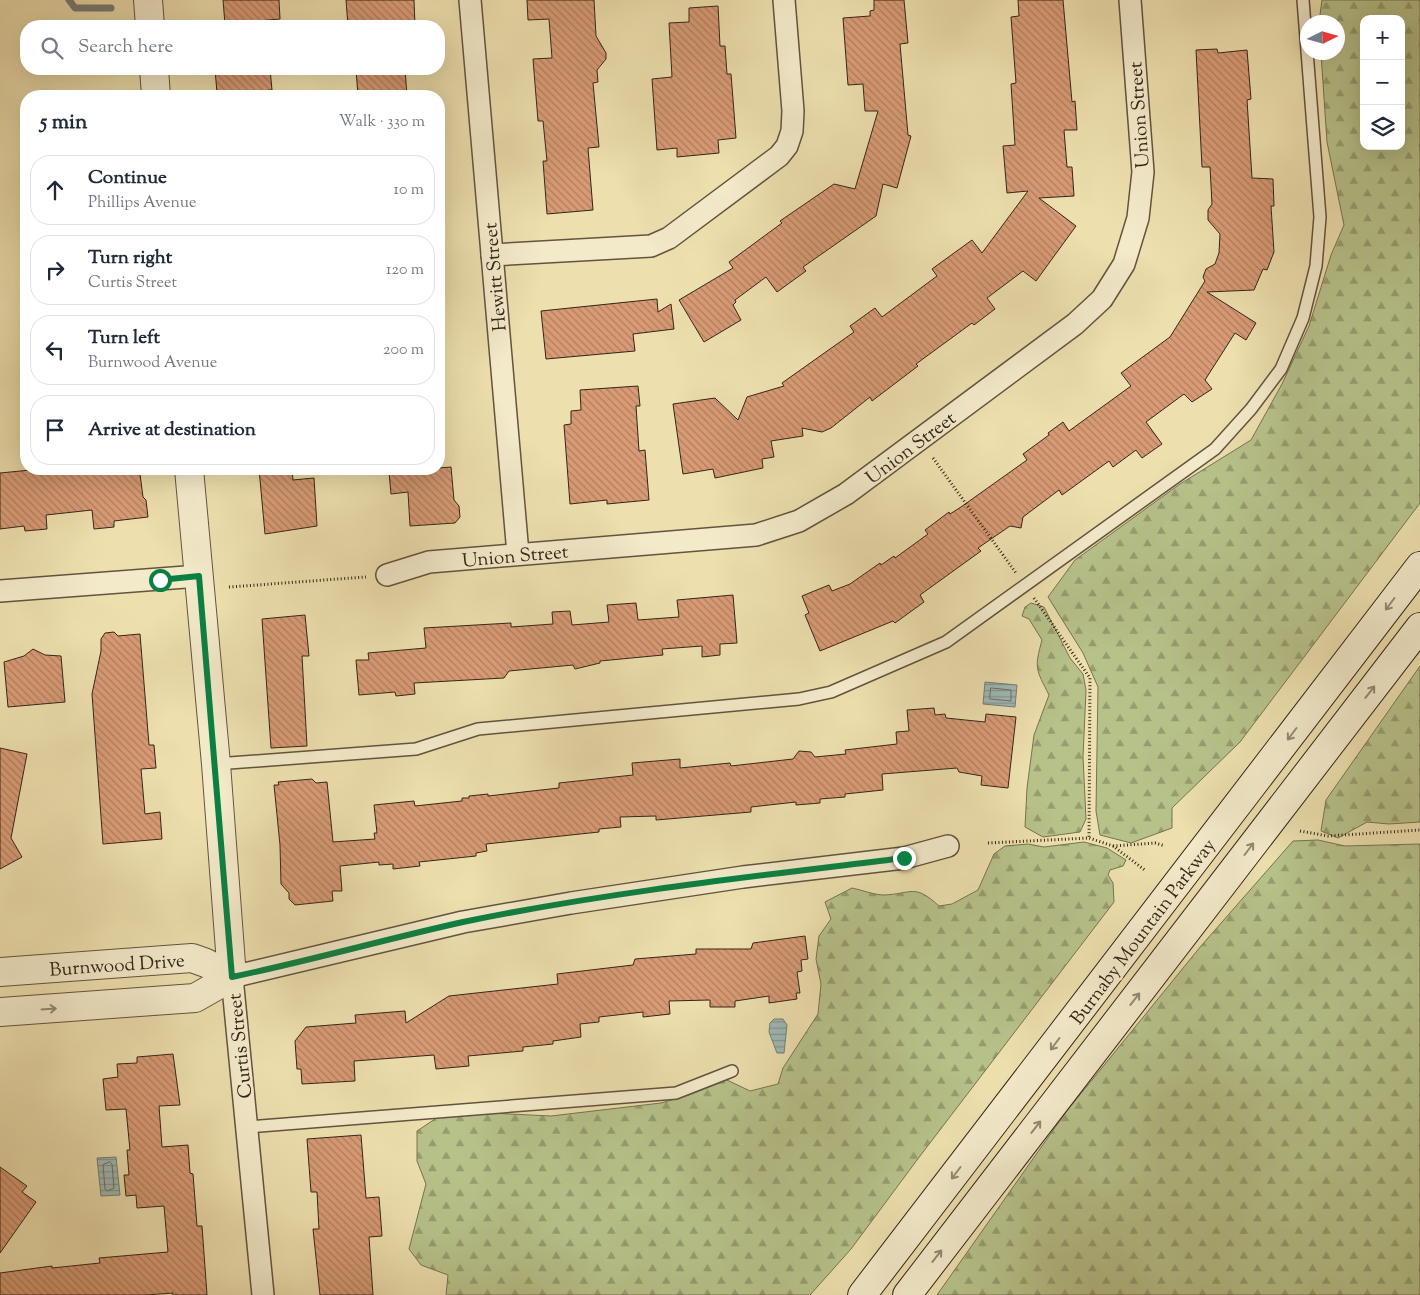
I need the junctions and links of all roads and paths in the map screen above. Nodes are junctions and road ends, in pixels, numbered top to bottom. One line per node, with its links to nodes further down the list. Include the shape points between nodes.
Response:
1 (148, 0): 6 (main road)
2 (470, 0): 9 (street, Hewitt Street)
3 (784, 0): 9 (street, via 793,111 792,130 787,146 779,156 668,238 651,246)
4 (1130, 0): 12 (street, Union Street, via 1143,172 1138,218 1124,264 1102,299 1075,324 846,494 799,521 756,535)
5 (1303, 0): 16 (lane, via 1320,217 1316,266 1303,318 1281,369 1215,449)
6 (150, 20)
7 (154, 75): 8 (main road)
8 (156, 90)
9 (492, 255): 12 (street, Hewitt Street)
10 (933, 458): 16 (path)
11 (190, 475): 15 (main road, Curtis Street)
12 (518, 554): 14 (street, Union Street, via 429,562)
13 (1420, 566): 36 (main road, Burnaby Mountain Parkway, one-way to 36)
14 (387, 575): 17 (path)
15 (199, 576): 18 (street); 21 (main road, Curtis Street)
16 (1025, 585): 21 (lane, via 946,642 831,692 799,699 478,730 416,749)
17 (230, 587)
18 (0, 591)
19 (1035, 599): 24 (path, via 1090,678)
20 (1420, 627): 37 (main road, Burnaby Mountain Parkway, one-way to 20)
21 (216, 764): 31 (main road, Curtis Street)
22 (1420, 830): 23 (path, via 1328,836)
23 (1300, 831)
24 (1089, 838): 25 (path); 27 (path)
25 (988, 843)
26 (948, 846): 31 (street, via 904,858 571,902 463,922)
27 (1113, 846): 28 (path, via 1155,843); 29 (path)
28 (1165, 846)
29 (1146, 871)
30 (0, 972): 31 (main road, Burnwood Drive, via 192,958)
31 (232, 977): 32 (main road, one-way to 31, via 196,998); 34 (street, Curtis Street)
32 (0, 1012)
33 (732, 1071): 34 (lane, via 676,1093)
34 (248, 1127): 35 (street, Curtis Street)
35 (263, 1295)
36 (862, 1295)
37 (907, 1295)

